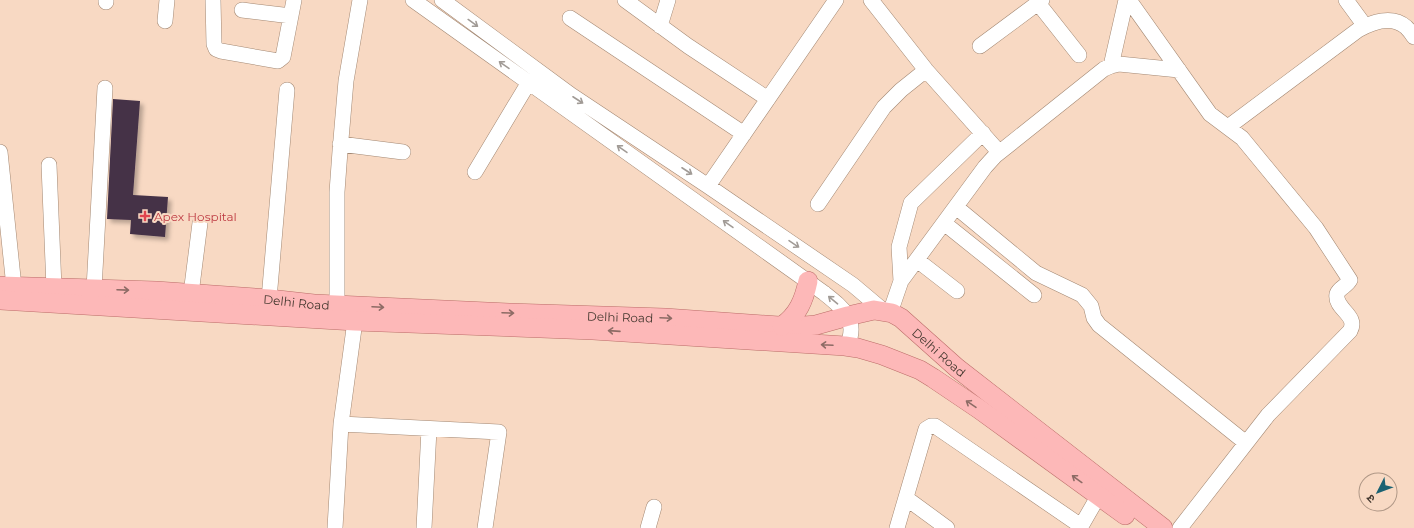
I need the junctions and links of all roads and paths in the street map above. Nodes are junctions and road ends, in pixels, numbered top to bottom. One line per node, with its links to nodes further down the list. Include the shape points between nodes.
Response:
1 (167, 0): 17 (street)
2 (213, 0): 15 (street, via 214,44 220,51 278,61 283,57)
3 (294, 0): 15 (street)
4 (360, 0): 33 (street, via 346,81)
5 (413, 0): 26 (street, one-way to 5)
6 (442, 0): 39 (street, one-way to 39, via 571,95)
7 (625, 0): 18 (street)
8 (668, 0): 18 (street)
9 (836, 0): 29 (street)
10 (871, 0): 24 (street)
11 (1128, 0): 23 (street); 25 (street)
12 (1346, 0): 19 (street)
13 (1040, 2): 21 (street); 22 (street)
14 (242, 10): 15 (street)
15 (291, 16)
16 (570, 18): 32 (street)
17 (166, 21)
18 (660, 26): 29 (street)
19 (1365, 26): 20 (street, via 1371,22 1393,21 1406,27); 30 (street)
20 (1414, 37)
21 (980, 46)
22 (1079, 55)
23 (1111, 66): 25 (street, via 1119,64); 36 (street)
24 (926, 70): 31 (street); 40 (street, via 884,107)
25 (1179, 70): 30 (street, via 1210,114)
26 (528, 82): 38 (street); 45 (street, one-way to 26)
27 (105, 88): 49 (street)
28 (287, 90): 53 (street)
29 (768, 99): 32 (street)
30 (1228, 127): 64 (street, via 1242,138 1316,228 1350,280 1338,291 1337,296 1337,301 1352,321 1350,331 1288,393)
31 (983, 133): 36 (street); 46 (street, via 912,203 899,247)
32 (744, 134): 39 (street)
33 (340, 144): 35 (street); 56 (street, via 337,192)
34 (0, 152): 47 (street)
35 (403, 152)
36 (999, 152): 41 (street)
37 (49, 165): 48 (street)
38 (475, 172)
39 (708, 186): 55 (street, one-way to 55, via 853,285)
40 (818, 204)
41 (956, 207): 43 (street); 64 (street, via 1036,273 1082,295 1091,306 1099,325)
42 (200, 223): 51 (street)
43 (944, 223): 44 (street); 52 (street)
44 (916, 260): 46 (street); 50 (street)
45 (808, 281): 57 (street, one-way to 45, via 839,305); 58 (main road, via 797,312)
46 (901, 281): 55 (street)
47 (7, 287): 48 (main road, Delhi Road)
48 (54, 288): 49 (main road, Delhi Road)
49 (94, 289): 51 (main road, Delhi Road, one-way to 51)
50 (956, 292)
51 (191, 294): 53 (main road, Delhi Road)
52 (1034, 295)
53 (269, 299): 56 (main road, Delhi Road)
54 (0, 300): 56 (main road)
55 (887, 312): 57 (main road, Delhi Road, via 874,310); 59 (main road, Delhi Road, via 901,318)
56 (346, 313): 58 (main road, Delhi Road, one-way to 58, via 509,313 665,318); 60 (main road, one-way to 56); 62 (street)
57 (848, 316): 58 (main road, Delhi Road, via 816,325); 60 (street, via 851,335)
58 (782, 326)
59 (928, 342): 61 (main road); 76 (main road, Delhi Road, via 957,368)
60 (847, 346): 61 (main road, via 882,355)
61 (914, 368): 65 (main road, one-way to 61, via 979,409)
62 (341, 424): 63 (street); 69 (street)
63 (429, 429): 70 (street); 71 (street, via 499,432)
64 (1246, 443): 77 (street)
65 (1099, 496): 68 (street); 75 (main road)
66 (906, 498): 68 (street, via 926,429 935,426); 73 (street); 74 (street)
67 (654, 507): 72 (street)
68 (1080, 527)
69 (335, 528)
70 (424, 528)
71 (485, 528)
72 (648, 528)
73 (897, 528)
74 (946, 528)
75 (1142, 528)
76 (1163, 528)
77 (1180, 528)

